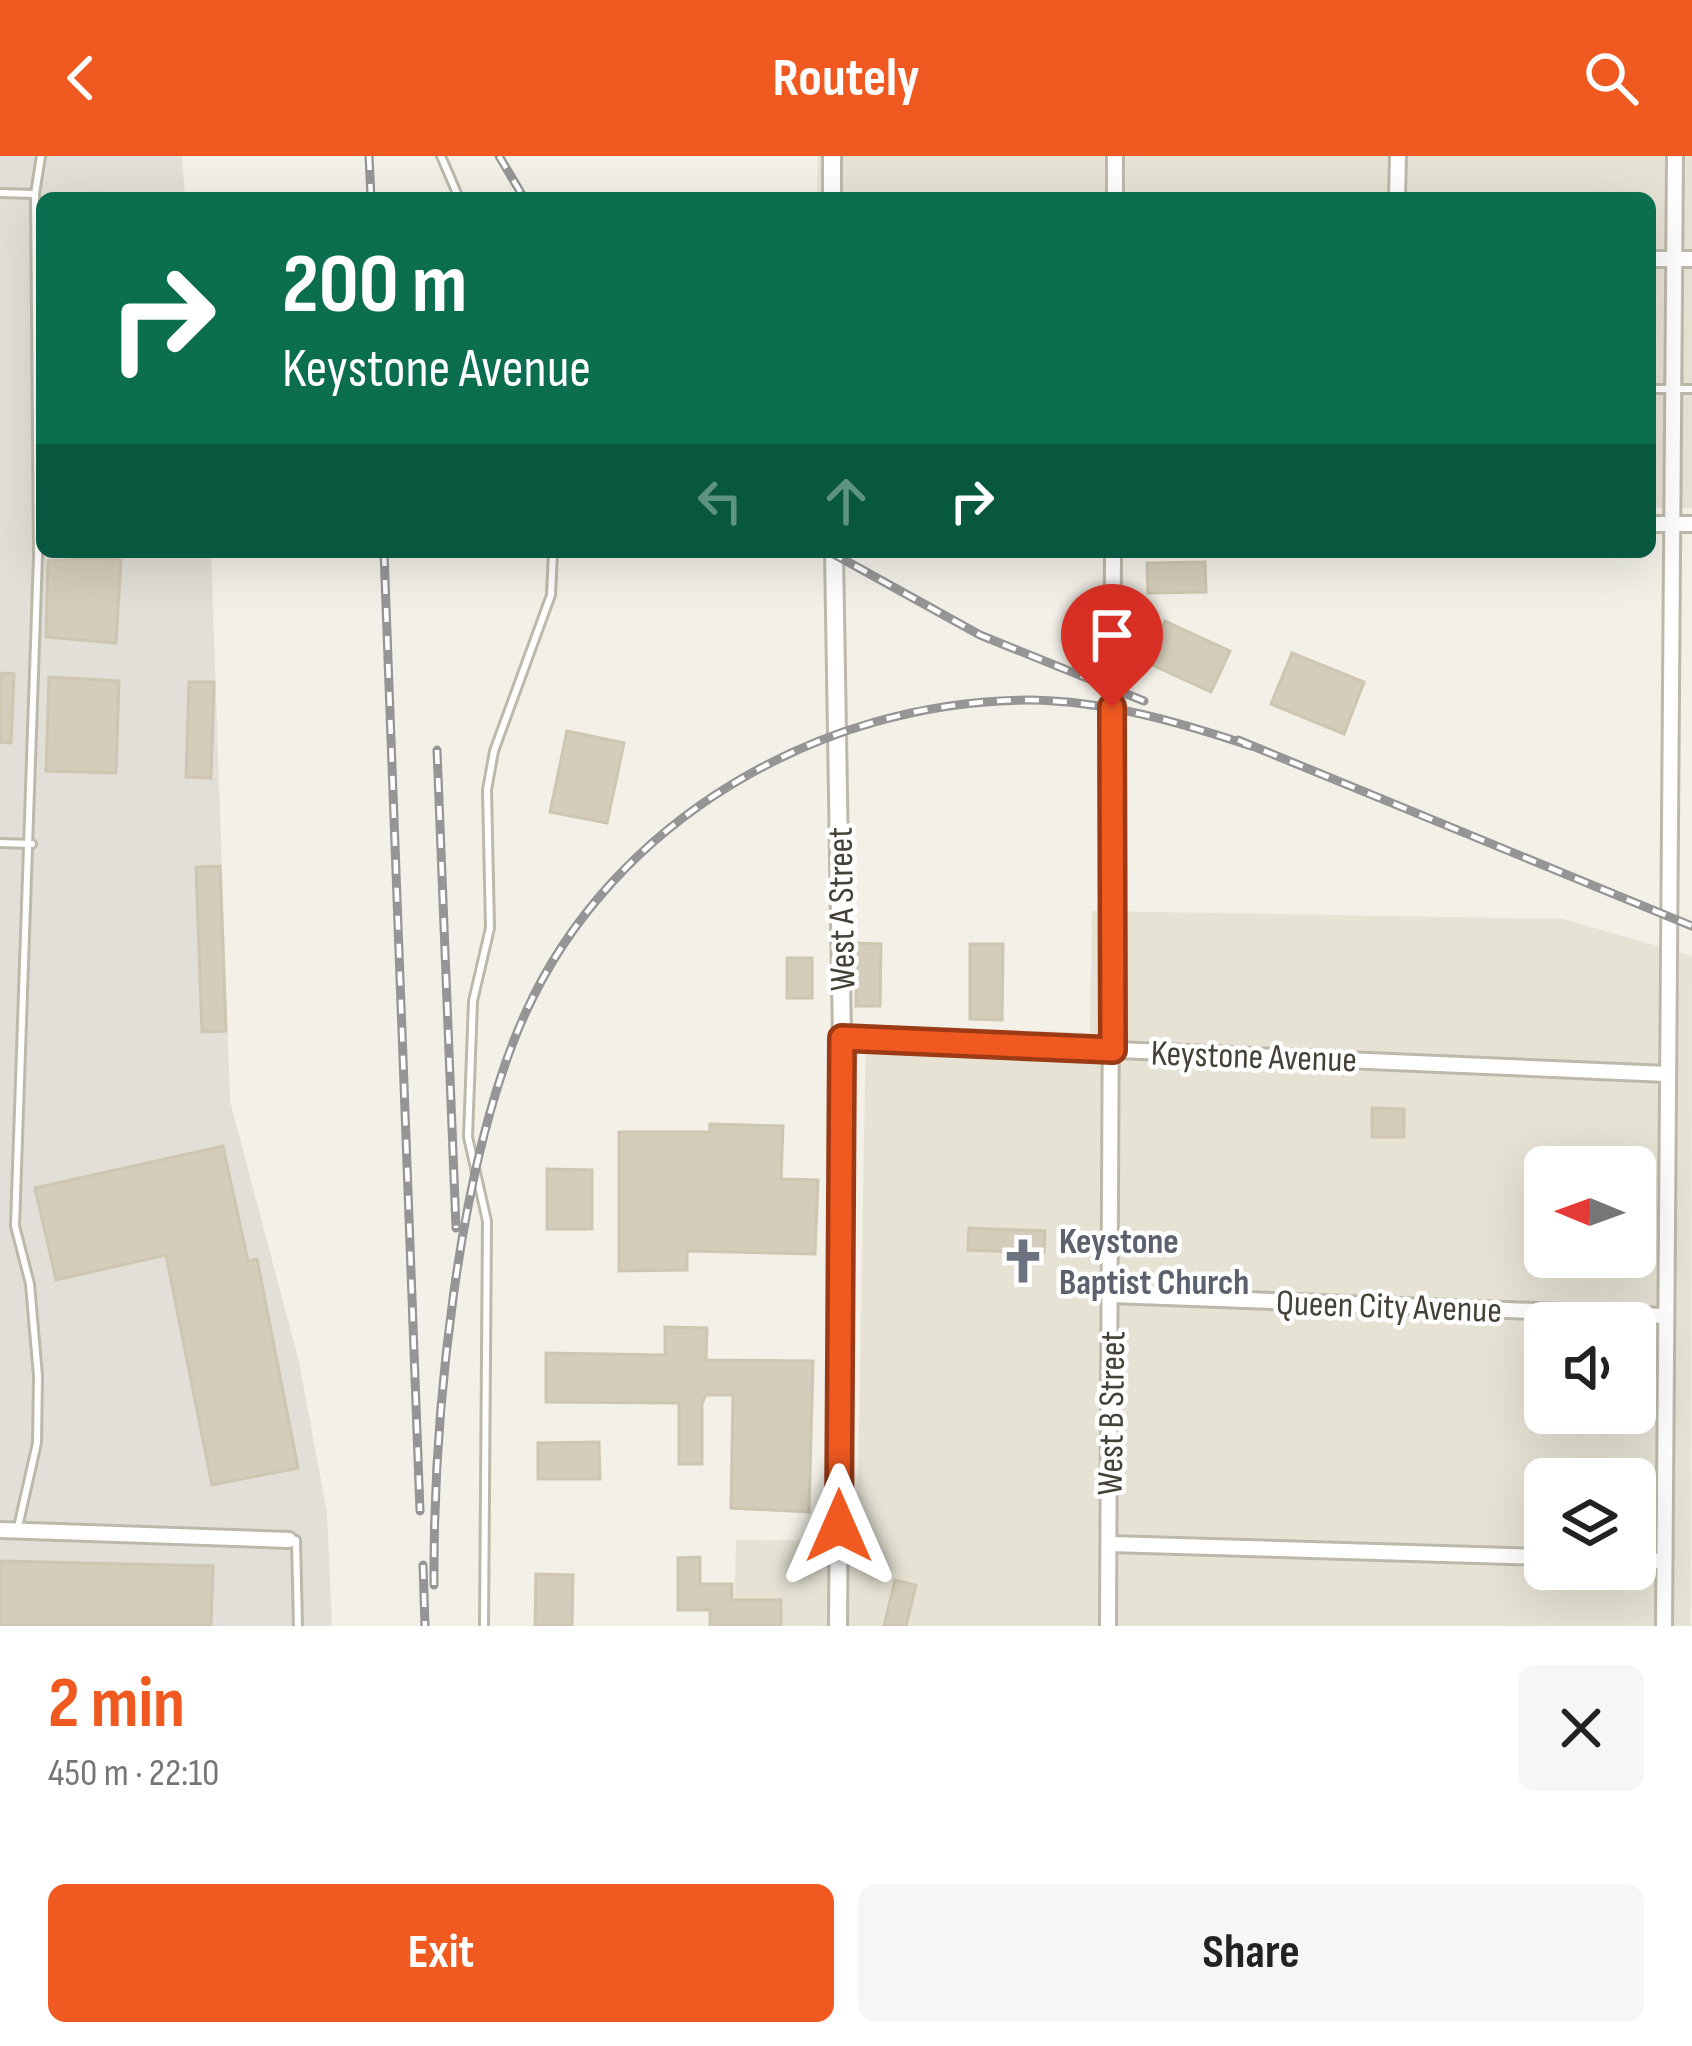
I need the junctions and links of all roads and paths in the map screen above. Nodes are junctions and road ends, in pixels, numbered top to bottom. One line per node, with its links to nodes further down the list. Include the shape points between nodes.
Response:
1 (40, 156): 12 (lane)
2 (442, 156): 7 (lane)
3 (832, 156): 8 (street)
4 (1115, 156): 9 (street)
5 (1397, 156): 10 (street)
6 (1676, 156): 14 (street)
7 (457, 192)
8 (832, 192)
9 (1115, 192)
10 (1397, 192)
11 (0, 193): 12 (lane)
12 (35, 194): 16 (lane)
13 (1656, 259): 14 (street)
14 (1674, 259): 15 (street); 18 (street)
15 (1692, 259)
16 (36, 315)
17 (1656, 389): 18 (lane)
18 (1674, 389): 19 (lane); 21 (street)
19 (1692, 389)
20 (1656, 524): 21 (street)
21 (1673, 524): 22 (street); 31 (street)
22 (1692, 524)
23 (38, 558): 28 (lane)
24 (553, 558): 42 (lane, via 550,595 487,790 490,928 473,1001 466,1106 487,1221)
25 (834, 558): 29 (street, West A Street)
26 (1113, 558): 30 (street, West B Street)
27 (0, 843): 28 (lane)
28 (32, 844): 35 (lane, via 15,1226 30,1284 37,1443)
29 (842, 1038): 30 (street, Keystone Avenue); 43 (street, West A Street)
30 (1113, 1050): 31 (street, Keystone Avenue); 32 (street, West B Street)
31 (1666, 1074): 33 (street)
32 (1112, 1295): 33 (street, Queen City Avenue); 37 (street, West B Street)
33 (1666, 1316): 40 (street)
34 (0, 1530): 35 (street)
35 (17, 1530): 36 (street)
36 (289, 1540): 41 (lane, via 296,1540)
37 (1108, 1544): 38 (street); 44 (street, West B Street)
38 (1524, 1556)
39 (1656, 1561): 40 (street)
40 (1664, 1561): 45 (street)
41 (298, 1626)
42 (484, 1626)
43 (838, 1626)
44 (1108, 1626)
45 (1664, 1626)

